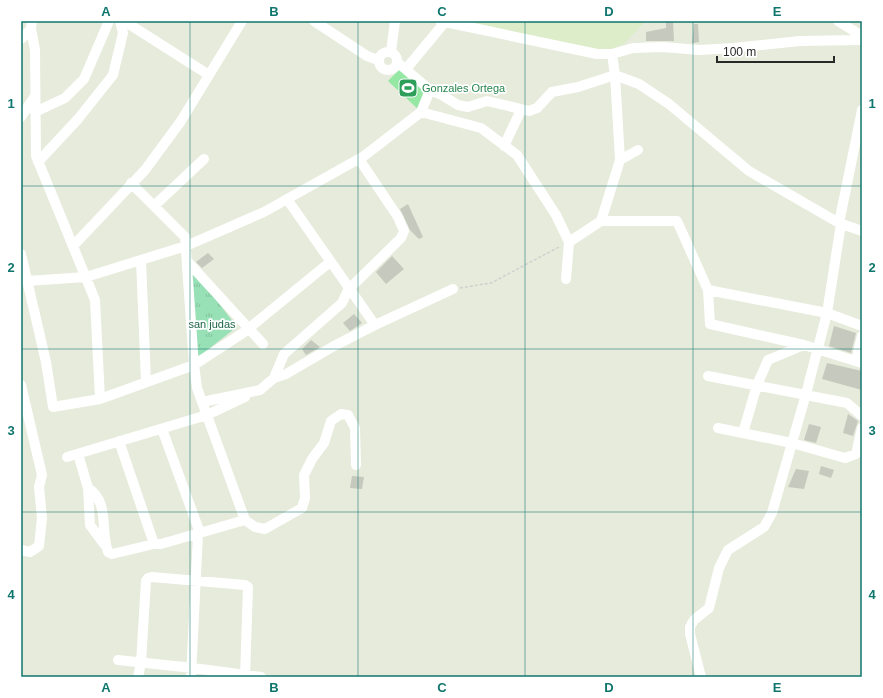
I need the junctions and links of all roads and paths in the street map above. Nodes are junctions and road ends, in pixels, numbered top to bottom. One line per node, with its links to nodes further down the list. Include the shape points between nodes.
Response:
1 (109, 21): 25 (street, via 84,79 65,98)
2 (120, 21): 30 (street, via 123,33 113,75 78,119)
3 (124, 21): 18 (street)
4 (242, 21): 18 (street)
5 (314, 21): 15 (street, via 367,56)
6 (395, 21): 13 (street)
7 (838, 21): 10 (street)
8 (442, 22): 14 (street, via 597,54); 17 (street)
9 (31, 25): 11 (street); 21 (street, via 35,50)
10 (862, 36)
11 (21, 39)
12 (862, 40): 14 (street, via 800,41 698,50 633,48)
13 (391, 52): 15 (street, via 382,54); 16 (street)
14 (612, 54): 19 (street)
15 (378, 60): 16 (street, via 381,68 387,71 394,68)
16 (397, 62): 17 (street)
17 (406, 69): 20 (street)
18 (209, 75): 34 (street, via 181,121)
19 (615, 75): 22 (street, via 552,92 537,108); 33 (street); 38 (street, via 639,84 669,104 749,171)
20 (430, 90): 22 (street, via 458,105 468,107 487,101); 24 (street)
21 (35, 96): 25 (street); 26 (street)
22 (521, 110): 27 (street)
23 (862, 110): 28 (street)
24 (421, 112): 27 (street, via 481,128); 32 (street)
25 (35, 113): 30 (street)
26 (21, 116)
27 (504, 146): 40 (street, via 517,155 556,215)
28 (858, 147): 38 (street)
29 (638, 150): 33 (street)
30 (37, 159): 41 (street)
31 (204, 159): 36 (street)
32 (359, 159): 35 (street); 51 (street, via 398,217 404,231 401,238)
33 (620, 160): 37 (street)
34 (131, 184): 36 (street); 41 (street)
35 (287, 199): 42 (street, via 264,212); 46 (street)
36 (154, 206): 42 (street, via 185,237)
37 (601, 221): 40 (street); 52 (street, via 677,221)
38 (840, 223): 39 (street); 53 (street)
39 (862, 231)
40 (569, 242): 48 (street); 50 (path, via 491,283)
41 (73, 246): 47 (street)
42 (186, 246): 44 (street); 45 (street)
43 (21, 254): 49 (street)
44 (142, 260): 47 (street); 65 (street)
45 (187, 261): 56 (street); 62 (street)
46 (330, 262): 51 (street); 56 (street)
47 (86, 277): 49 (street); 70 (street, via 95,300)
48 (566, 279)
49 (27, 281): 70 (street, via 46,362 53,407)
50 (453, 289): 54 (street)
51 (348, 290): 54 (street); 64 (street, via 342,303 284,354)
52 (708, 290): 53 (street); 59 (street, via 710,324)
53 (827, 313): 55 (street); 60 (street)
54 (375, 325): 64 (street, via 286,374)
55 (862, 326)
56 (251, 327): 58 (street); 62 (street)
57 (862, 336): 61 (street)
58 (263, 344)
59 (804, 345): 60 (street); 67 (street, via 768,360)
60 (818, 349): 61 (street); 69 (street)
61 (859, 362)
62 (194, 365): 65 (street); 71 (street)
63 (708, 376): 67 (street)
64 (274, 378): 68 (street)
65 (146, 382): 70 (street)
66 (21, 385): 88 (street, via 42,474 39,487 42,518 39,546 30,552)
67 (757, 385): 69 (street); 77 (street)
68 (260, 390): 71 (street); 72 (street)
69 (806, 394): 73 (street, via 847,402); 79 (street)
70 (100, 399)
71 (202, 402): 72 (street)
72 (207, 415): 76 (street); 84 (street)
73 (862, 416)
74 (718, 428): 77 (street)
75 (862, 428): 79 (street, via 856,454 845,458)
76 (162, 429): 78 (street); 85 (street)
77 (744, 433): 79 (street)
78 (119, 441): 80 (street); 87 (street)
79 (792, 443): 96 (street, via 772,513 764,527 728,550 719,568 709,608 694,620 690,627)
80 (78, 454): 81 (street); 83 (street)
81 (67, 457)
82 (356, 466): 84 (street, via 355,428 348,415 341,414 331,421 324,443 304,475 305,498 302,508 265,529 255,527)
83 (88, 488): 86 (street, via 90,526); 86 (street, via 95,492 100,502 105,528)
84 (244, 520): 85 (street)
85 (199, 533): 87 (street); 89 (street)
86 (104, 544): 87 (street, via 112,554)
87 (154, 544)
88 (21, 550)
89 (196, 578): 91 (street, via 152,577 146,581); 92 (street); 93 (street, via 245,585 248,588)
90 (118, 660): 91 (street)
91 (141, 663): 92 (street); 94 (street)
92 (192, 672): 93 (street)
93 (245, 676): 95 (street)
94 (138, 677)
95 (261, 677)
96 (701, 677)

